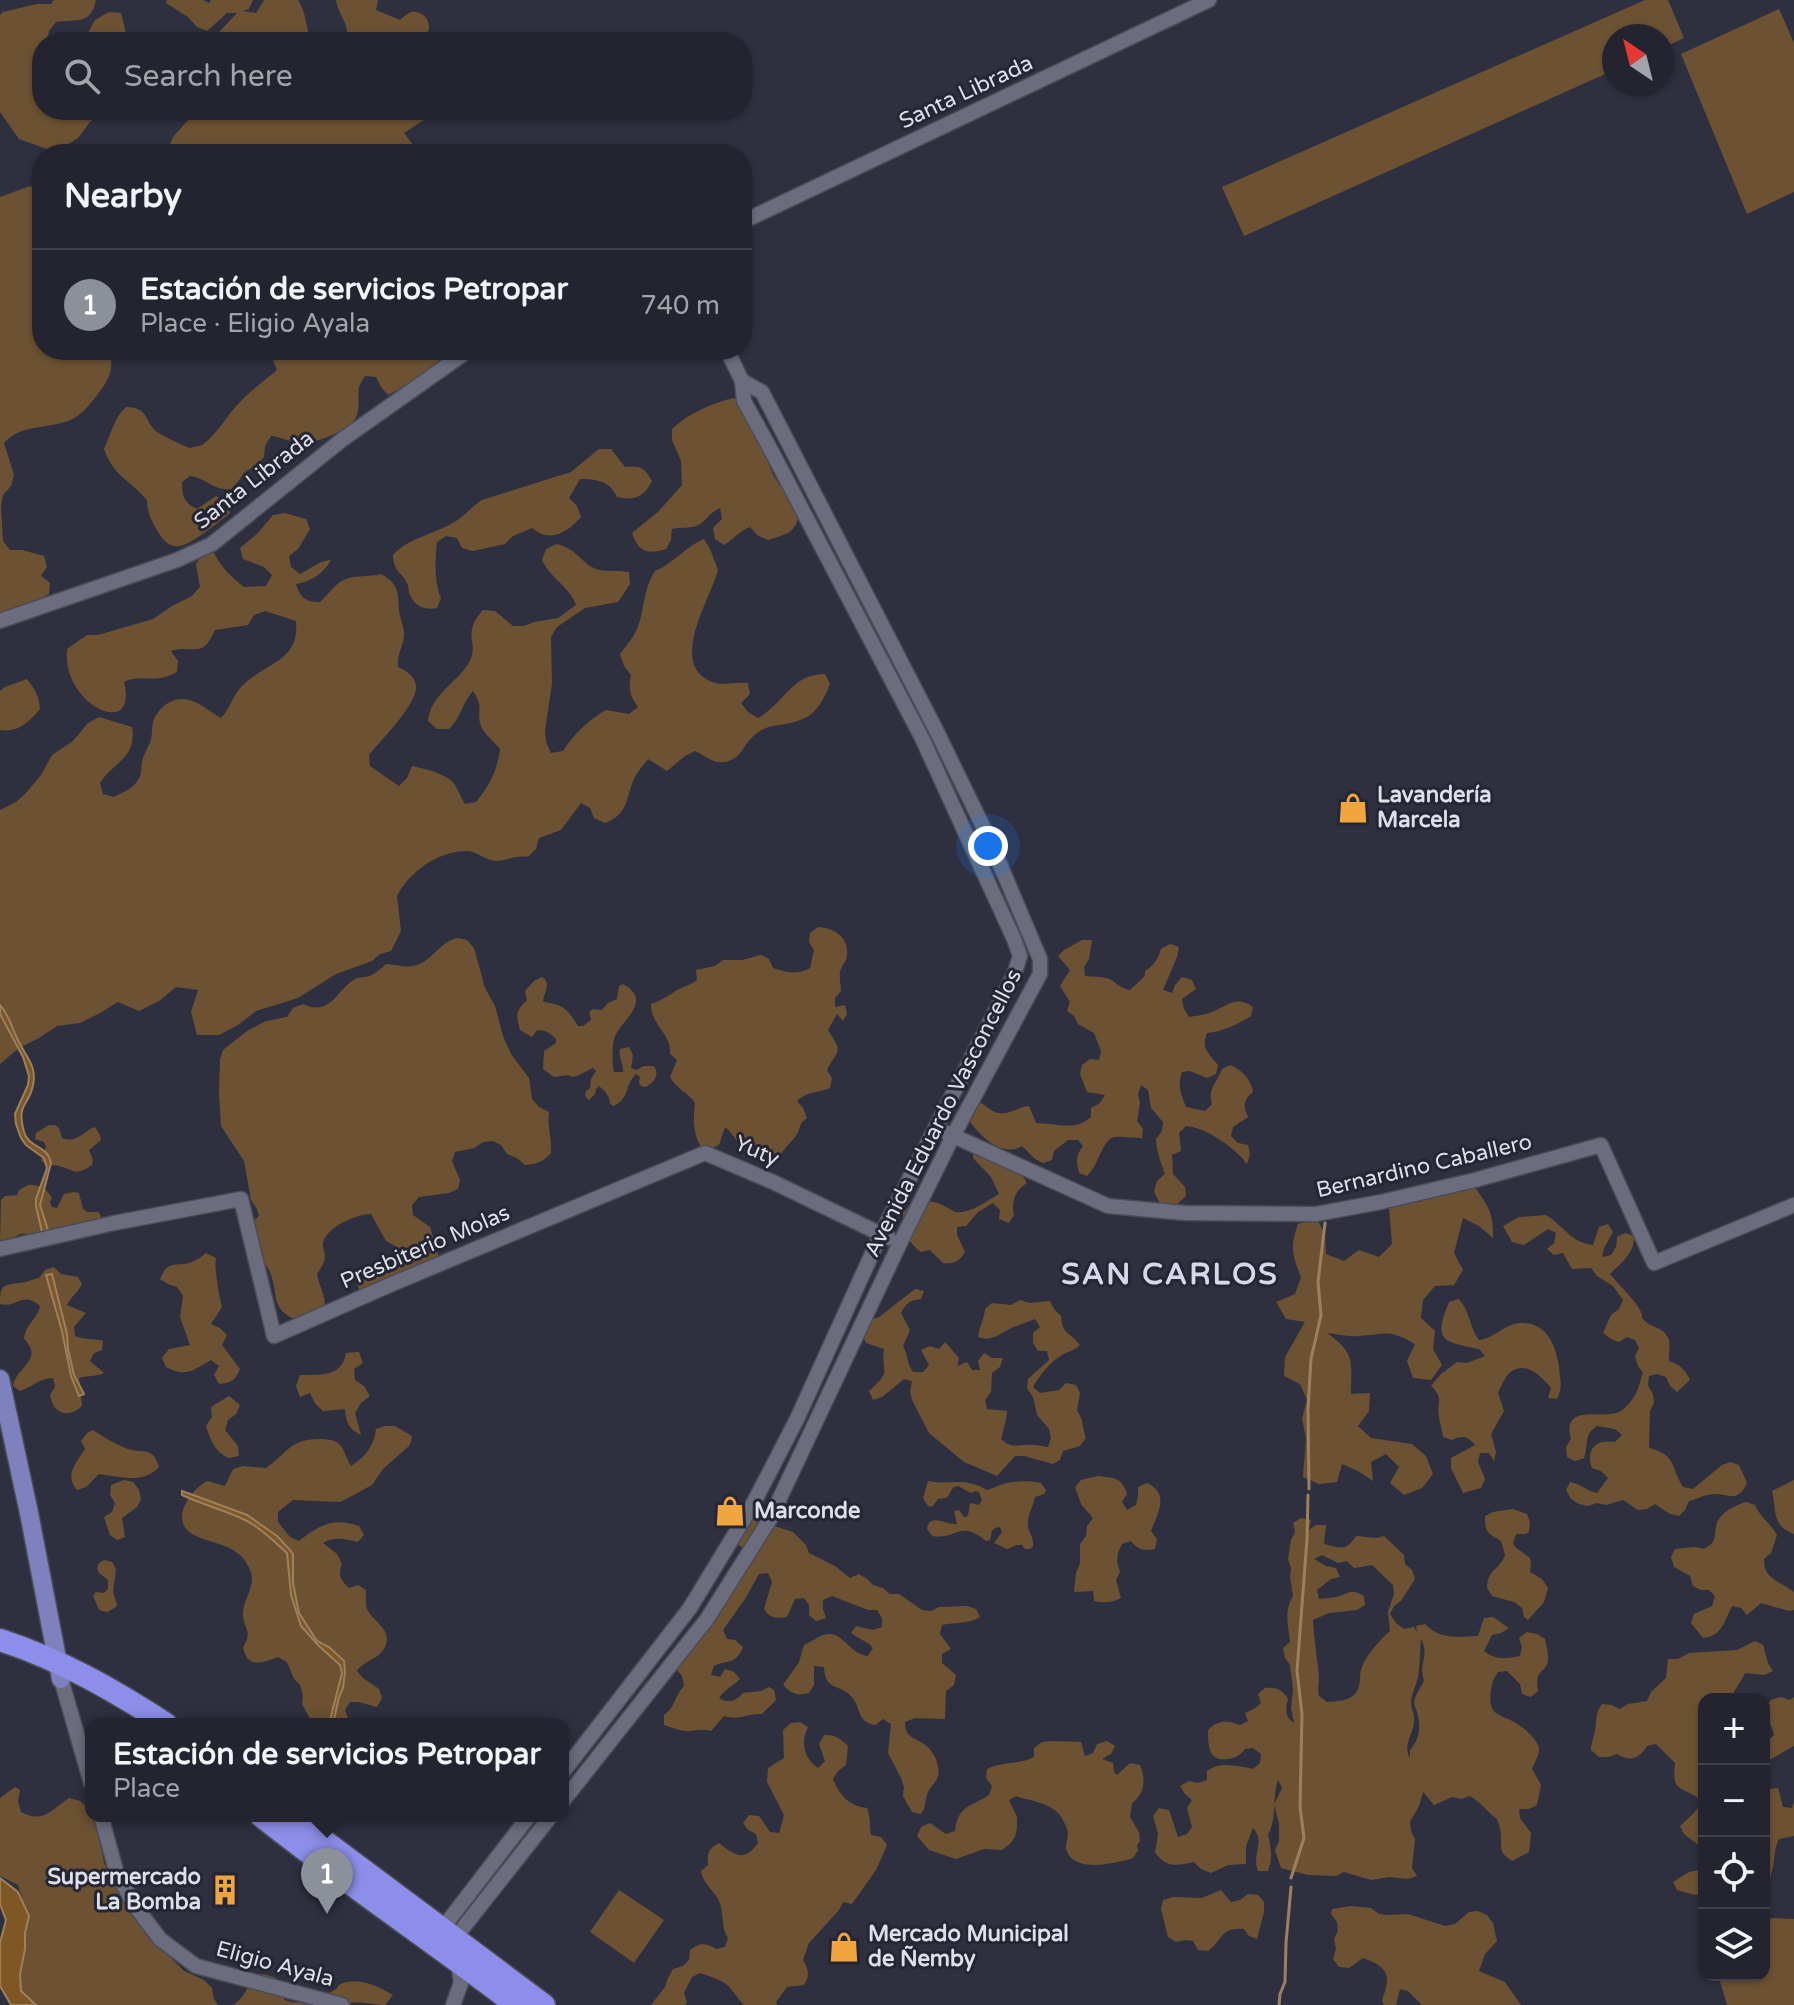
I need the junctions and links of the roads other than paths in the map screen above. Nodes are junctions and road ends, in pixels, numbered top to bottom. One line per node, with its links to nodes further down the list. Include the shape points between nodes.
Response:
1 (1209, 0): 2 (street, Santa Librada)
2 (752, 217)
3 (455, 360): 6 (street, Santa Librada, via 343,439 212,544)
4 (732, 360): 5 (street, Avenida Eduardo Vasconcellos)
5 (742, 381): 7 (street, Avenida Eduardo Vasconcellos, via 744,401 922,738 1020,956); 8 (street, Avenida Eduardo Vasconcellos, via 762,392 902,662 991,843 1040,959 1040,974)
6 (0, 621)
7 (935, 1127): 8 (street, Bernardino Caballero); 11 (street, Avenida Eduardo Vasconcellos)
8 (953, 1136): 10 (street, Bernardino Caballero, via 1108,1206 1185,1213 1316,1214 1475,1180 1601,1145 1654,1263); 12 (street, Avenida Eduardo Vasconcellos)
9 (594, 1201): 11 (street, Yuty, via 705,1153); 13 (street, Presbiterio Molas, via 274,1336 241,1199)
10 (1794, 1205)
11 (881, 1234): 12 (street, Yuty); 21 (street, Avenida Eduardo Vasconcellos, via 752,1506 690,1608)
12 (900, 1243): 22 (street, Avenida Eduardo Vasconcellos, via 770,1519 707,1619)
13 (0, 1249)
14 (0, 1379): 17 (main road)
15 (0, 1640): 17 (highway)
16 (0, 1653): 17 (highway)
17 (59, 1670): 18 (highway); 19 (highway); 20 (street)
18 (129, 1718)
19 (157, 1718)
20 (85, 1762)
21 (569, 1764)
22 (569, 1793)
23 (103, 1822): 30 (street, Eligio Ayala, via 117,1874 160,1939 196,1966)
24 (269, 1822): 28 (highway, via 330,1871)
25 (299, 1822): 28 (highway)
26 (525, 1822): 28 (street)
27 (546, 1822): 28 (street)
28 (443, 1937): 29 (highway); 33 (highway)
29 (459, 1962): 31 (street, via 461,1983); 32 (highway)
30 (342, 2005)
31 (453, 2005)
32 (516, 2005)
33 (544, 2005)

